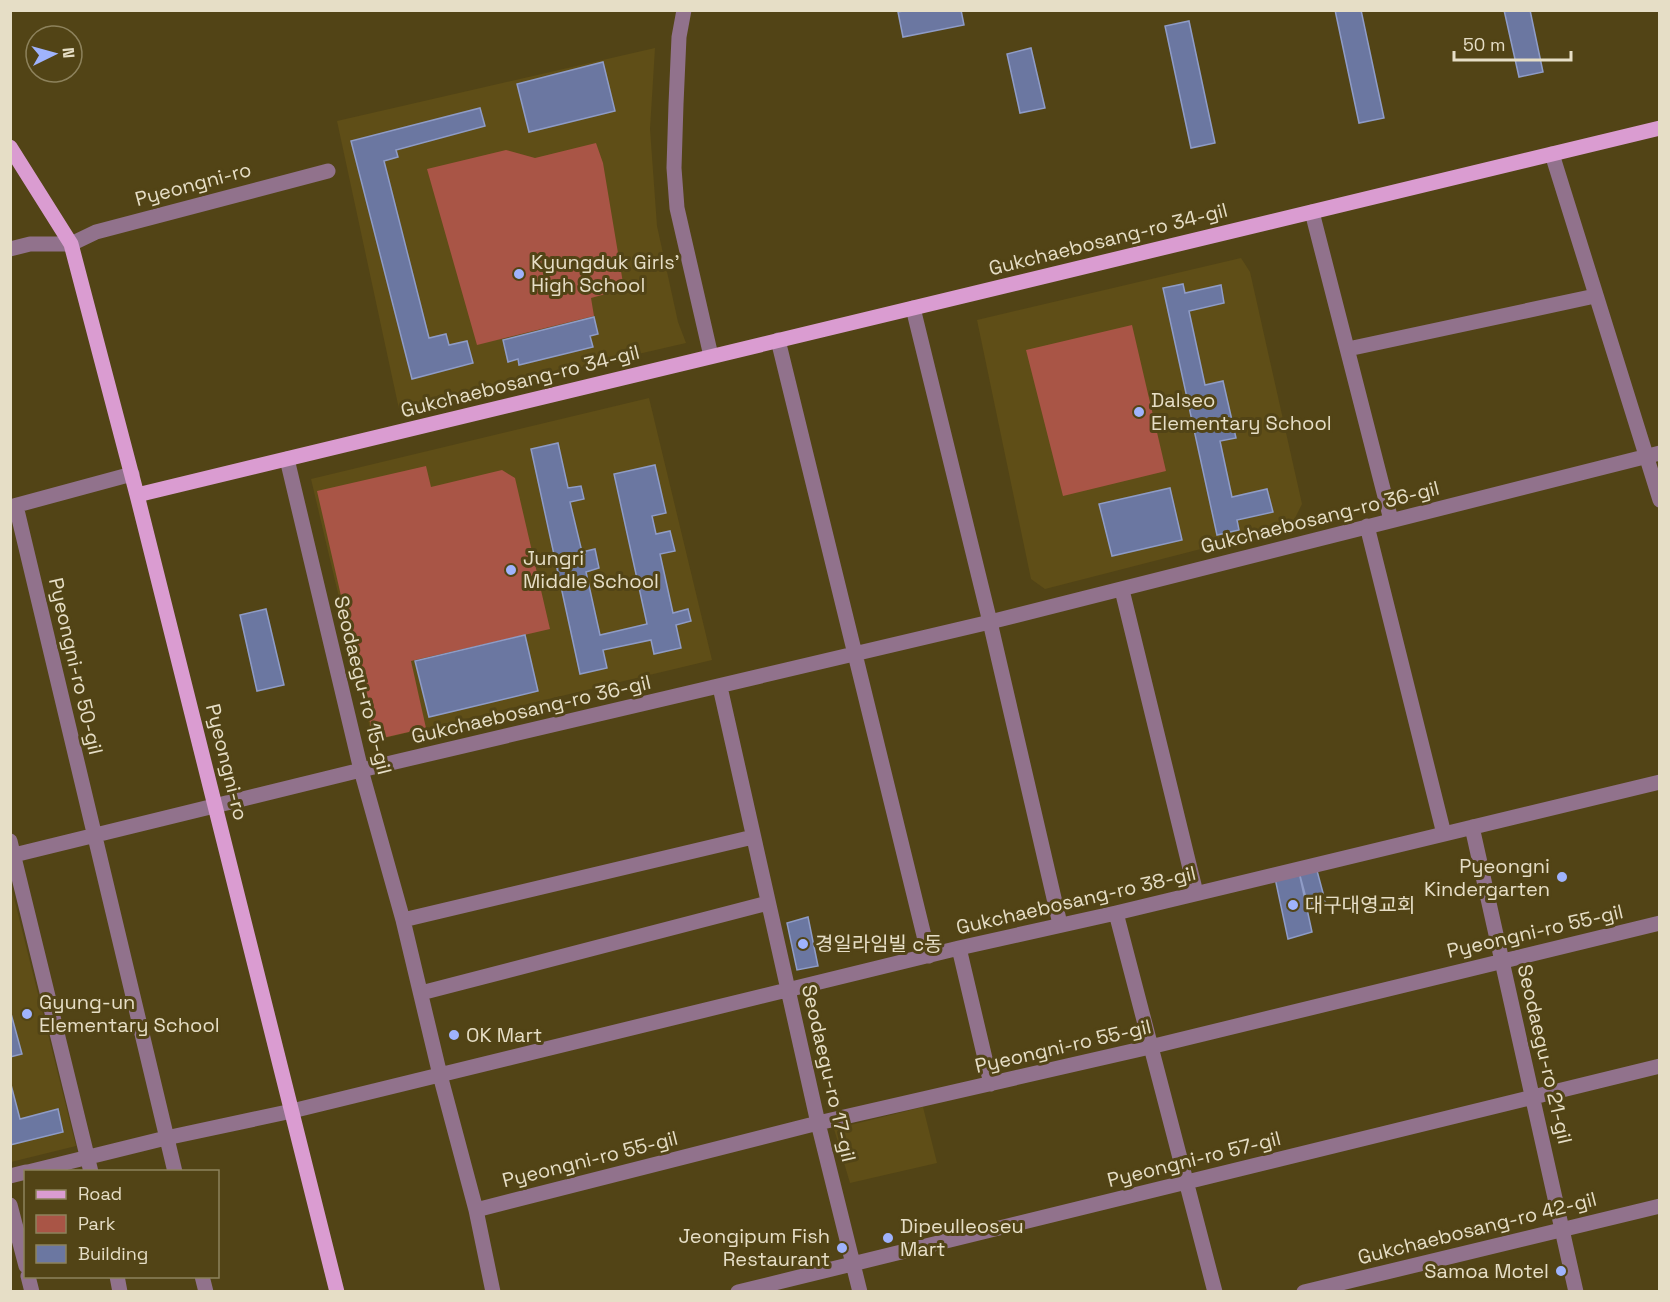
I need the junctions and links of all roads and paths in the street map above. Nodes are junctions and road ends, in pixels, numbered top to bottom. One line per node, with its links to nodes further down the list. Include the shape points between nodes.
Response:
1 (684, 10): 13 (street, via 676,104 677,208)
2 (1659, 128): 4 (main road, Gukchaebosang-ro 34-gil)
3 (10, 147): 7 (main road, Pyeongni-ro)
4 (1551, 154): 6 (main road, Gukchaebosang-ro 34-gil); 9 (street)
5 (328, 171): 7 (street, Pyeongni-ro, via 96,232)
6 (1312, 212): 10 (main road, Gukchaebosang-ro 34-gil); 12 (street)
7 (71, 244): 8 (street, via 30,244); 16 (main road, Pyeongni-ro)
8 (10, 249)
9 (1595, 296): 12 (street); 14 (street)
10 (913, 308): 11 (main road, Gukchaebosang-ro 34-gil); 23 (street)
11 (778, 340): 13 (main road, Gukchaebosang-ro 34-gil); 24 (street)
12 (1348, 349): 20 (street)
13 (711, 356): 15 (main road, Gukchaebosang-ro 34-gil)
14 (1653, 455): 18 (street); 20 (street, Gukchaebosang-ro 36-gil)
15 (287, 459): 17 (main road, Gukchaebosang-ro 34-gil); 26 (street, Seodaegu-ro 15-gil)
16 (132, 474): 17 (main road, Pyeongni-ro); 19 (street, Pyeongni-ro 50-gil)
17 (138, 495): 28 (main road, Pyeongni-ro)
18 (1659, 500)
19 (13, 506): 31 (street, Pyeongni-ro 50-gil)
20 (1391, 520): 21 (street, Gukchaebosang-ro 36-gil)
21 (1367, 526): 22 (street, Gukchaebosang-ro 36-gil); 30 (street)
22 (1122, 590): 23 (street, Gukchaebosang-ro 36-gil); 34 (street)
23 (990, 622): 24 (street, Gukchaebosang-ro 36-gil); 39 (street)
24 (856, 655): 25 (street, Gukchaebosang-ro 36-gil); 41 (street)
25 (720, 687): 26 (street, Gukchaebosang-ro 36-gil); 32 (street, Seodaegu-ro 17-gil)
26 (361, 770): 28 (street, Gukchaebosang-ro 36-gil); 37 (street, Seodaegu-ro 15-gil)
27 (1659, 782): 29 (street, Gukchaebosang-ro 38-gil)
28 (216, 806): 31 (street, Gukchaebosang-ro 36-gil); 50 (main road, Pyeongni-ro)
29 (1472, 827): 30 (street, Gukchaebosang-ro 38-gil); 42 (street, Seodaegu-ro 21-gil)
30 (1444, 834): 34 (street, Gukchaebosang-ro 38-gil)
31 (94, 836): 33 (street, Gukchaebosang-ro 36-gil); 52 (street, Pyeongni-ro 50-gil)
32 (753, 837): 35 (street, Seodaegu-ro 17-gil); 37 (street)
33 (12, 851): 53 (street)
34 (1196, 893): 36 (street, Gukchaebosang-ro 38-gil)
35 (768, 903): 43 (street, Seodaegu-ro 17-gil); 44 (street)
36 (1116, 913): 39 (street, Gukchaebosang-ro 38-gil); 45 (street)
37 (403, 920): 44 (street, Seodaegu-ro 15-gil)
38 (1659, 923): 42 (street, Pyeongni-ro 55-gil)
39 (1059, 924): 40 (street, Gukchaebosang-ro 38-gil)
40 (959, 948): 41 (street, Gukchaebosang-ro 38-gil); 48 (street)
41 (929, 956): 43 (street, Gukchaebosang-ro 38-gil)
42 (1502, 961): 45 (street, Pyeongni-ro 55-gil); 49 (street, Seodaegu-ro 21-gil)
43 (788, 990): 47 (street, Gukchaebosang-ro 38-gil); 51 (street, Seodaegu-ro 17-gil)
44 (421, 993): 47 (street, Seodaegu-ro 15-gil)
45 (1150, 1047): 48 (street, Pyeongni-ro 55-gil); 56 (street)
46 (1659, 1066): 49 (street, Pyeongni-ro 57-gil)
47 (440, 1075): 50 (street, Gukchaebosang-ro 38-gil); 59 (street, Seodaegu-ro 15-gil)
48 (991, 1084): 51 (street, Pyeongni-ro 55-gil)
49 (1533, 1096): 56 (street, Pyeongni-ro 57-gil); 60 (street, Seodaegu-ro 21-gil)
50 (292, 1111): 52 (street, Gukchaebosang-ro 38-gil); 63 (main road, Pyeongni-ro)
51 (819, 1123): 59 (street, Pyeongni-ro 55-gil); 62 (street, Seodaegu-ro 17-gil)
52 (166, 1137): 53 (street, Gukchaebosang-ro 38-gil); 55 (street, Pyeongni-ro 50-gil)
53 (89, 1164): 54 (street, Gukchaebosang-ro 38-gil)
54 (42, 1170)
55 (174, 1170)
56 (1186, 1183): 62 (street, Pyeongni-ro 57-gil); 67 (street)
57 (10, 1205): 61 (street)
58 (1659, 1206): 60 (street, Gukchaebosang-ro 42-gil)
59 (476, 1210): 64 (street, Seodaegu-ro 15-gil)
60 (1562, 1228): 68 (street, Gukchaebosang-ro 42-gil); 69 (street, Seodaegu-ro 21-gil)
61 (24, 1258)
62 (853, 1264): 65 (street, Pyeongni-ro 57-gil); 66 (street, Seodaegu-ro 17-gil)
63 (337, 1292)
64 (493, 1292)
65 (738, 1292)
66 (860, 1292)
67 (1215, 1292)
68 (1304, 1292)
69 (1576, 1292)

